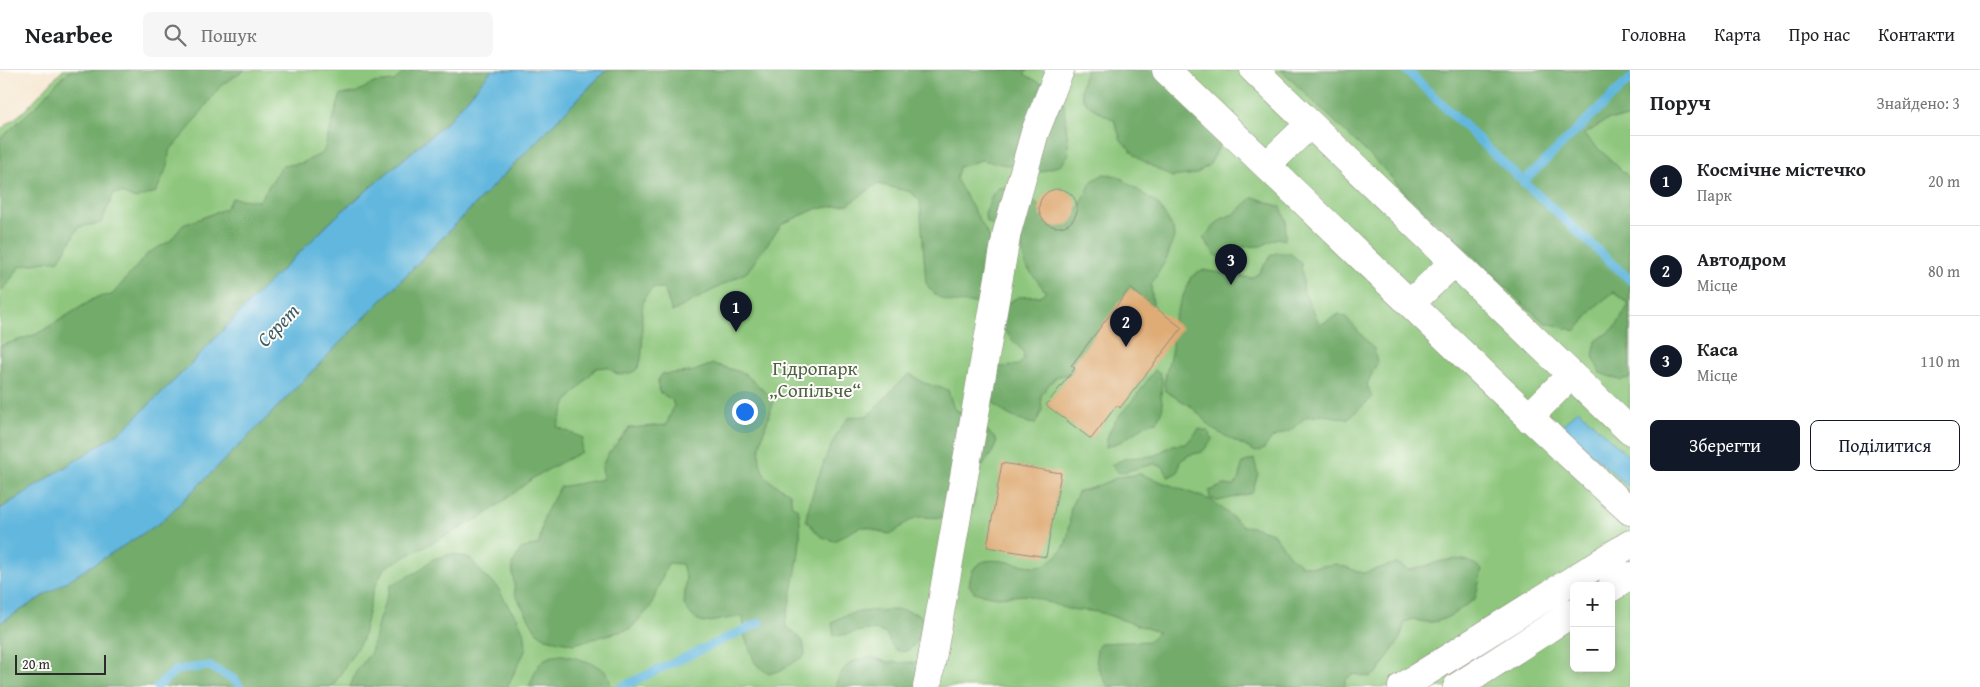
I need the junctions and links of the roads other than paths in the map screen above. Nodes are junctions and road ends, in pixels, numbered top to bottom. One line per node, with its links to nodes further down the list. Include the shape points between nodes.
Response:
1 (1060, 70): 16 (street, via 1035,132 1008,232)
2 (1166, 70): 5 (street)
3 (1254, 70): 4 (street)
4 (1310, 124): 5 (street); 6 (street)
5 (1267, 165): 7 (street)
6 (1453, 263): 7 (street); 8 (street)
7 (1411, 303): 9 (street)
8 (1571, 375): 9 (street); 10 (street)
9 (1528, 418): 11 (street)
10 (1630, 431)
11 (1630, 511)
12 (1630, 544): 17 (street)
13 (1630, 576): 14 (street)
14 (1615, 585)
15 (1570, 615): 18 (street)
16 (927, 687)
17 (1402, 687)
18 (1457, 687)

